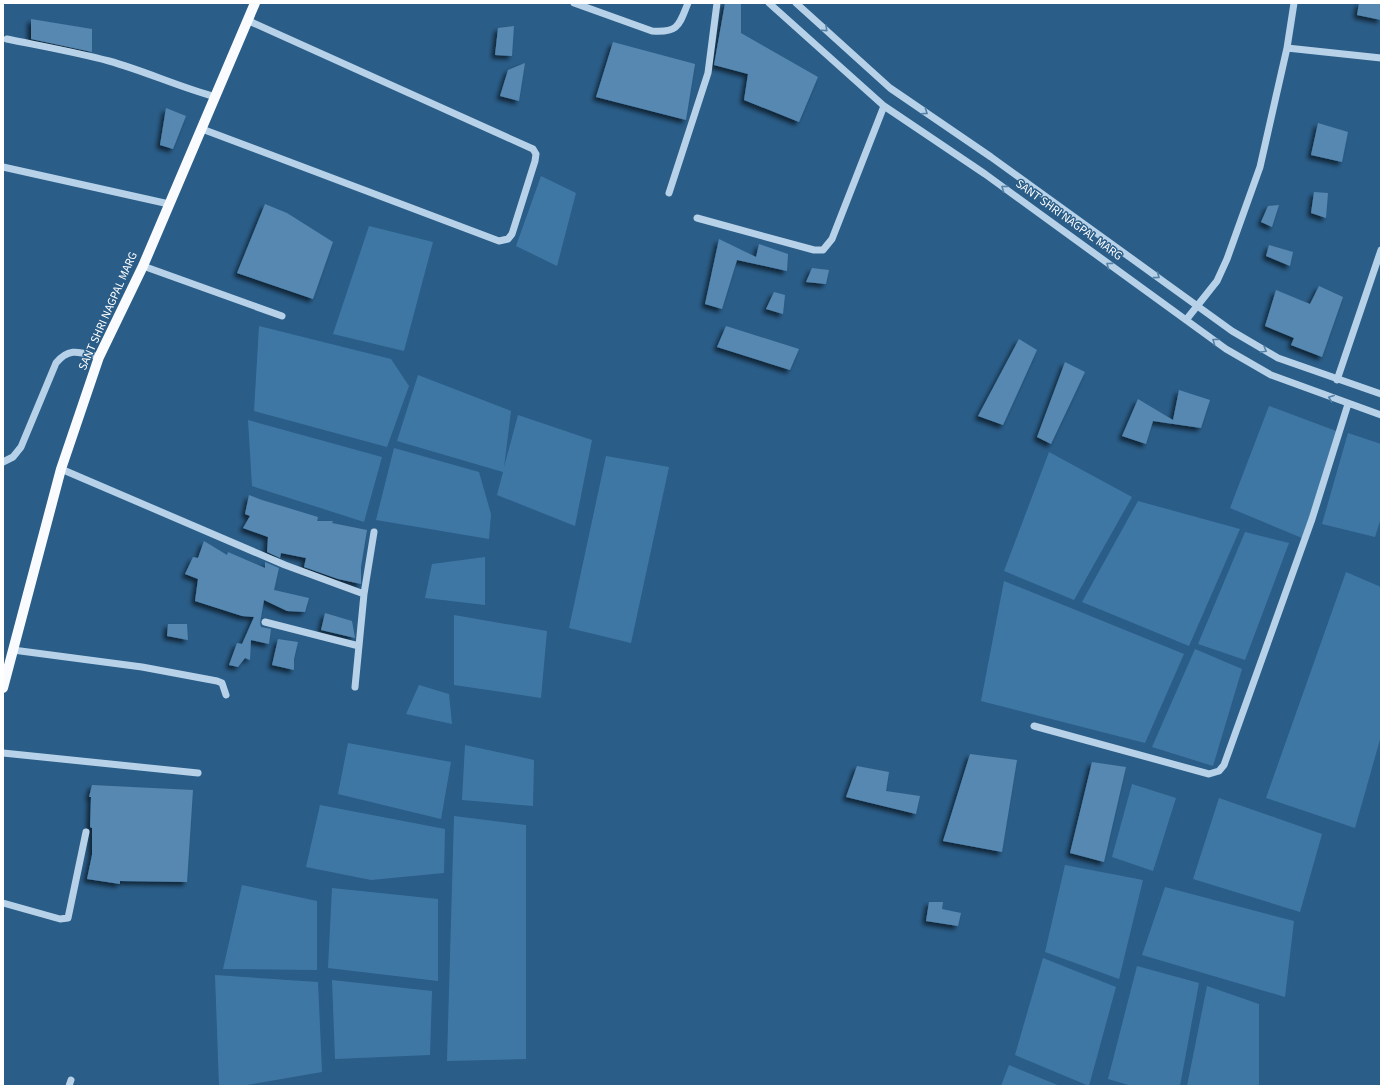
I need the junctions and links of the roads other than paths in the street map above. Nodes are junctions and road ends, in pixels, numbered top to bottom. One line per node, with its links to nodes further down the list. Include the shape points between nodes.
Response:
1 (255, 3): 8 (main road, SANT SHRI NAGPAL MARG)
2 (574, 3): 3 (street, via 652,31 662,32 678,26)
3 (688, 3)
4 (717, 3): 16 (street, via 706,79)
5 (768, 3): 13 (street, SANT SHRI NAGPAL MARG)
6 (796, 3): 21 (street, SANT SHRI NAGPAL MARG, one-way to 21, via 890,88 991,157)
7 (1294, 3): 10 (street)
8 (249, 21): 12 (main road, SANT SHRI NAGPAL MARG); 14 (street, via 533,149 536,154 535,161 512,234 508,239 499,241)
9 (7, 39): 12 (street, via 108,61 186,89)
10 (1286, 48): 11 (street); 21 (street, via 1260,168 1227,259 1217,281)
11 (1381, 58)
12 (216, 96): 14 (main road, SANT SHRI NAGPAL MARG)
13 (884, 106): 18 (street, via 832,240 822,250); 23 (street, SANT SHRI NAGPAL MARG, one-way to 13, via 985,174)
14 (202, 129): 17 (main road, SANT SHRI NAGPAL MARG)
15 (3, 167): 17 (street)
16 (669, 193)
17 (169, 204): 20 (main road, SANT SHRI NAGPAL MARG)
18 (697, 218)
19 (1381, 250): 25 (street)
20 (143, 266): 22 (street); 24 (main road, SANT SHRI NAGPAL MARG)
21 (1198, 306): 23 (street); 25 (street, SANT SHRI NAGPAL MARG, one-way to 25, via 1232,331 1278,358)
22 (282, 316)
23 (1186, 320): 27 (street, SANT SHRI NAGPAL MARG, one-way to 23, via 1271,375 1226,349)
24 (99, 357): 29 (street, via 72,352 60,358 21,447 10,460); 30 (main road, SANT SHRI NAGPAL MARG)
25 (1337, 380): 26 (street, SANT SHRI NAGPAL MARG)
26 (1381, 394)
27 (1348, 404): 28 (street, SANT SHRI NAGPAL MARG); 39 (street, via 1312,519 1224,765 1219,771 1209,774)
28 (1381, 415)
29 (3, 462)
30 (60, 469): 32 (street, via 284,565); 35 (main road, SANT SHRI NAGPAL MARG)
31 (374, 532): 32 (street)
32 (364, 594): 34 (street)
33 (265, 622): 34 (street)
34 (359, 646): 36 (street)
35 (12, 650): 37 (main road, SANT SHRI NAGPAL MARG); 38 (street, via 142,667 217,681 222,683)
36 (355, 687)
37 (3, 688)
38 (226, 695)
39 (1034, 726)
40 (3, 753): 41 (street)
41 (198, 773)
42 (86, 832): 43 (street, via 68,918 60,919)
43 (3, 903)

